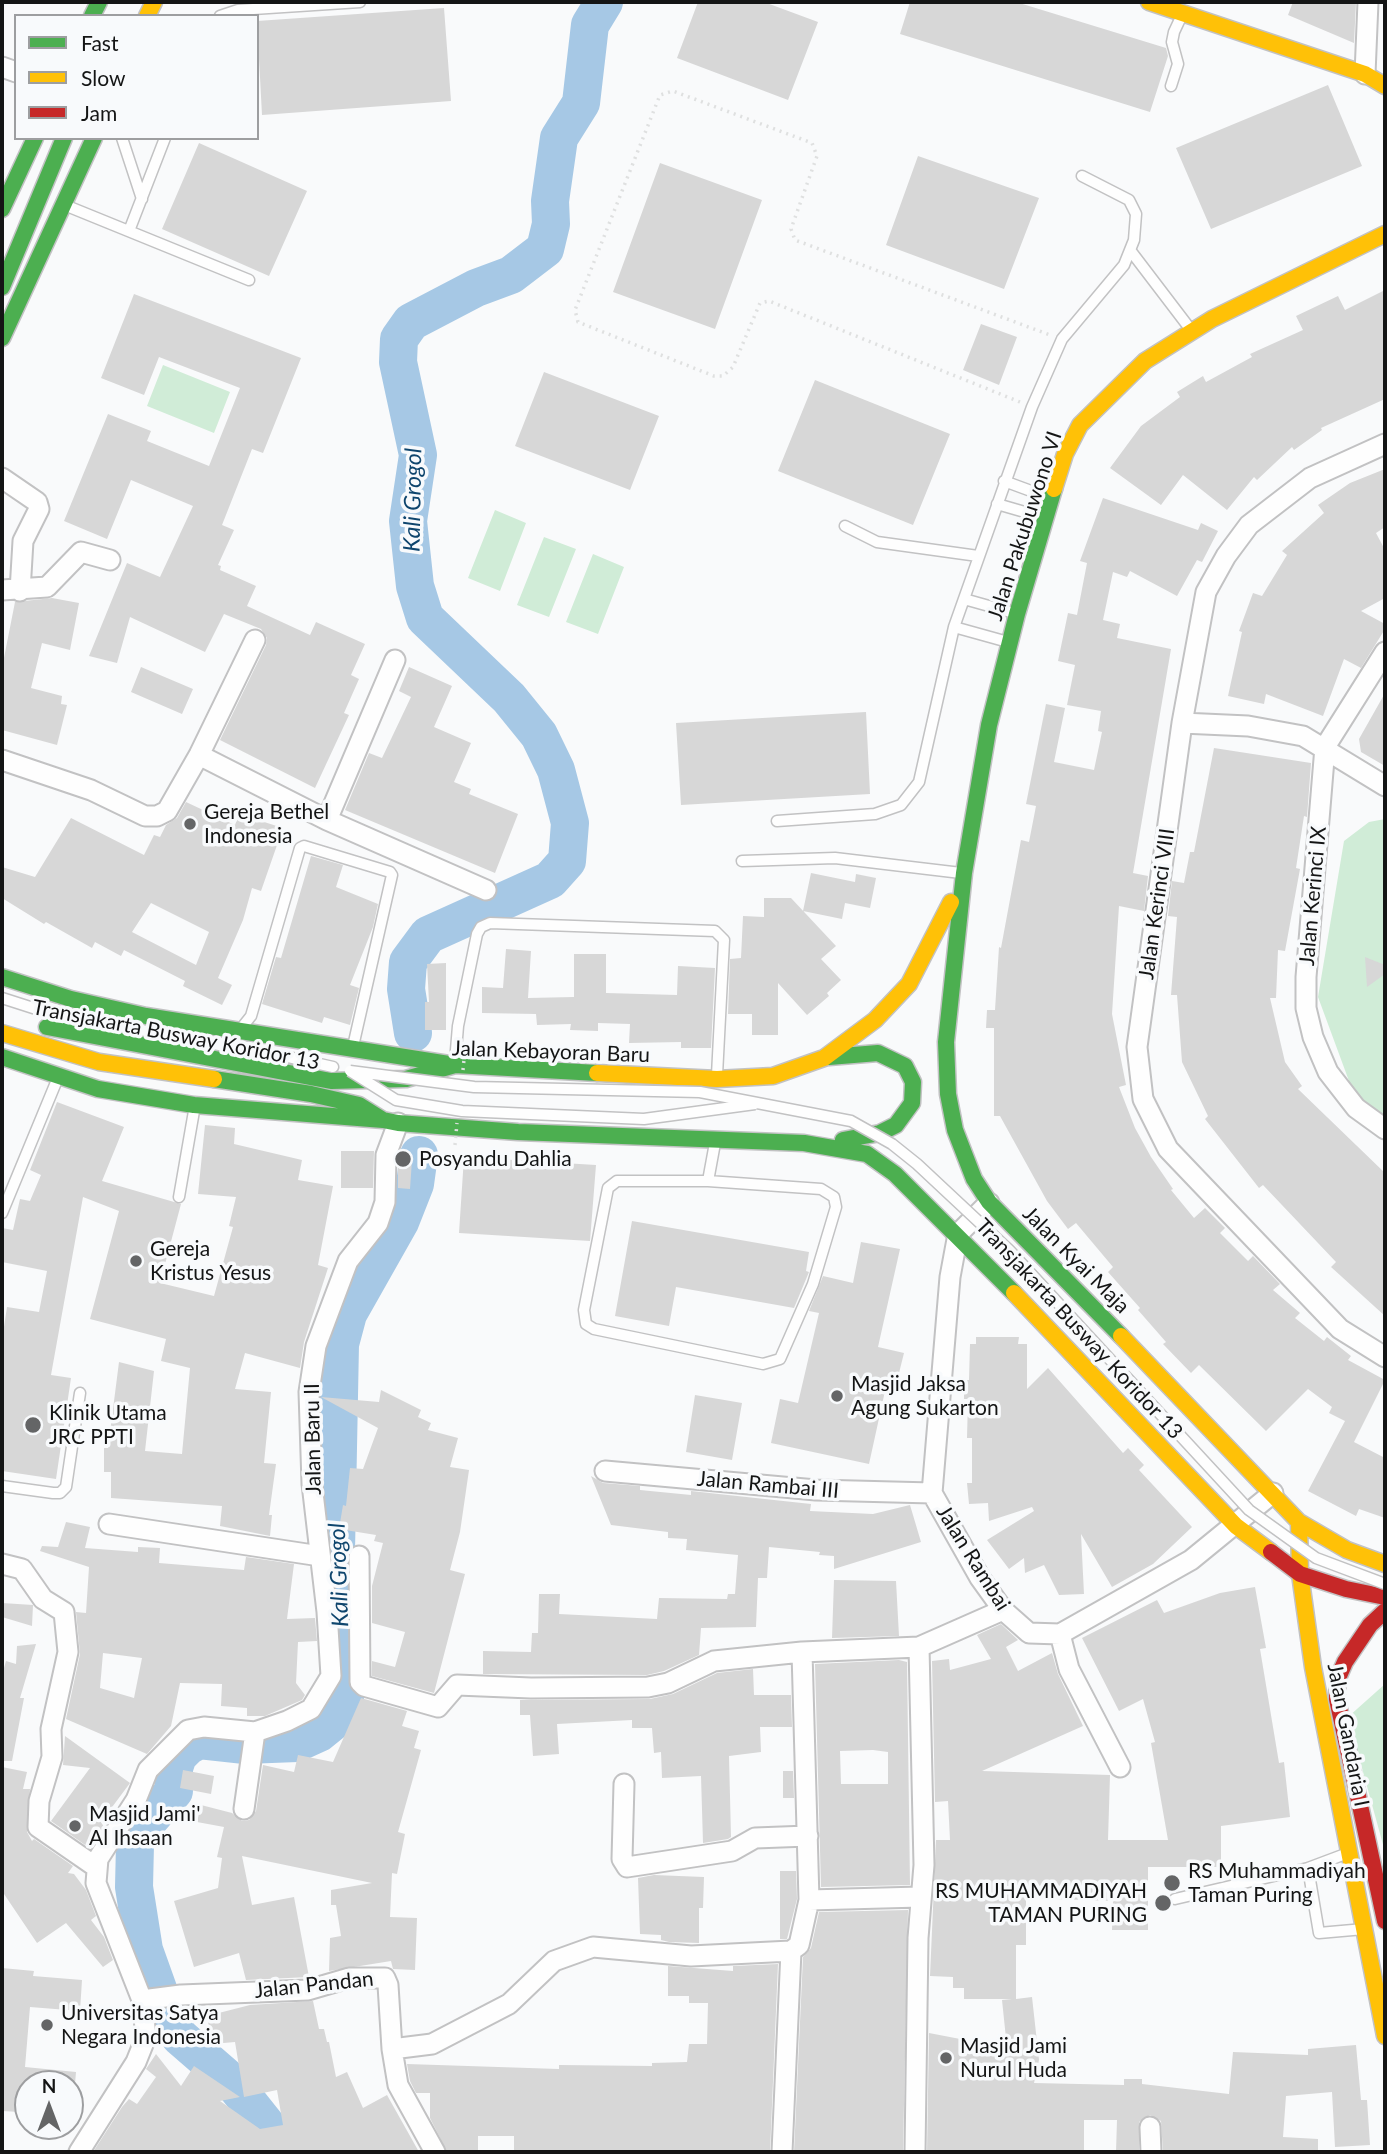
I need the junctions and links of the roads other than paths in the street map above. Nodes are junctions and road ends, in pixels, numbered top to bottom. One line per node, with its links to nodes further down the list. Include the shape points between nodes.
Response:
1 (360, 2): 4 (lane)
2 (1149, 2): 5 (main road)
3 (1368, 2): 6 (street)
4 (226, 14)
5 (1193, 14): 6 (main road); 7 (lane, via 1174,32 1178,64)
6 (1365, 74): 8 (main road)
7 (1171, 86)
8 (1385, 86)
9 (34, 140): 17 (main road)
10 (63, 140): 21 (main road)
11 (93, 140): 16 (main road)
12 (123, 140): 15 (lane)
13 (164, 140): 15 (lane)
14 (1082, 176): 20 (lane, via 1129,200 1136,214)
15 (142, 199): 18 (lane)
16 (64, 204): 18 (lane); 26 (main road)
17 (2, 209)
18 (129, 231): 23 (lane)
19 (1385, 234): 25 (main road, Jalan Pakubuwono VI)
20 (1130, 250): 25 (lane); 29 (lane, via 1124,265 1062,340)
21 (15, 253): 22 (main road); 24 (main road)
22 (2, 275)
23 (248, 280)
24 (2, 287)
25 (1192, 332): 30 (main road, Jalan Pakubuwono VI, via 1145,361 1080,425 1065,454)
26 (2, 338)
27 (1385, 444): 44 (street, Jalan Kerinci VIII, via 1310,478 1249,525 1226,555 1206,592)
28 (2, 478): 36 (street, via 37,502 38,509 23,541)
29 (1004, 481): 30 (lane); 31 (lane)
30 (1052, 499): 32 (main road, Jalan Pakubuwono VI)
31 (997, 505): 32 (lane); 34 (lane)
32 (1045, 519): 38 (main road, Jalan Pakubuwono VI)
33 (845, 526): 34 (lane, via 877,542)
34 (978, 556): 37 (lane)
35 (110, 560): 36 (street, via 81,552 47,587)
36 (11, 590)
37 (964, 599): 38 (lane); 39 (lane)
38 (1017, 614): 41 (main road, Jalan Pakubuwono VI)
39 (954, 627): 41 (lane); 50 (lane, via 919,782 901,805 875,814)
40 (255, 640): 46 (street)
41 (1010, 642): 52 (main road, Jalan Pakubuwono VI, via 981,765)
42 (1385, 652): 45 (street, Jalan Kerinci IX)
43 (395, 660): 49 (street)
44 (1182, 723): 45 (street, via 1248,726 1303,736); 79 (street, Jalan Kerinci VIII, via 1137,1047 1143,1099 1168,1149 1340,1329)
45 (1325, 747): 48 (street); 71 (street, Jalan Kerinci IX, via 1306,1008 1328,1072 1356,1108)
46 (200, 755): 47 (street, via 167,811 158,816 145,816 91,790); 49 (street)
47 (2, 760)
48 (1385, 786)
49 (327, 820): 53 (street)
50 (777, 821)
51 (741, 861): 52 (lane, via 835,858)
52 (964, 873): 62 (main road, Jalan Kebayoran Baru, via 909,984 875,1020); 76 (main road, Jalan Kyai Maja, via 947,1022 948,1094 964,1157)
53 (486, 890)
54 (2, 977): 58 (main road, via 146,1016)
55 (2, 998): 57 (lane, Transjakarta Busway Koridor 13)
56 (2, 1015): 64 (main road, Jalan Kebayoran Baru, via 110,1041 344,1081 406,1079)
57 (71, 1018)
58 (239, 1030): 60 (main road); 60 (lane, via 251,1016 304,846 392,876)
59 (2, 1033): 70 (main road, via 99,1062 359,1105)
60 (350, 1049): 64 (main road)
61 (256, 1050): 65 (lane, Transjakarta Busway Koridor 13)
62 (824, 1058): 67 (main road, Jalan Kebayoran Baru, via 773,1076); 73 (main road, via 853,1053 889,1056 909,1073 912,1103 896,1125 880,1133)
63 (4, 1063): 66 (main road)
64 (455, 1065): 67 (main road, Jalan Kebayoran Baru); 67 (lane, via 458,1026 481,927 490,923 715,931 724,940)
65 (350, 1071): 68 (lane, Transjakarta Busway Koridor 13, bridge, via 474,1087 700,1092); 68 (lane, Transjakarta Busway Koridor 13, bridge, via 396,1100 462,1111 644,1119)
66 (58, 1076): 69 (main road, via 98,1089); 77 (lane)
67 (717, 1079)
68 (759, 1104): 93 (lane, Transjakarta Busway Koridor 13, bridge, via 851,1121 892,1144 1009,1250 1249,1510 1316,1558)
69 (194, 1105): 70 (main road); 75 (lane)
70 (390, 1121): 72 (main road); 88 (street, Jalan Baru II, via 386,1202 378,1223 348,1261 316,1346 309,1392 309,1443)
71 (1385, 1129)
72 (715, 1141): 73 (main road); 74 (lane)
73 (804, 1143): 78 (main road, via 858,1151 877,1161)
74 (708, 1181): 74 (lane, via 617,1181 608,1188 583,1316 594,1329 763,1364 773,1362 784,1355 813,1284 836,1207 834,1197 821,1189)
75 (179, 1197)
76 (989, 1202): 78 (street); 84 (main road, Jalan Kyai Maja)
77 (2, 1213)
78 (958, 1234): 83 (street, Jalan Rambai, via 950,1277); 87 (main road)
79 (1385, 1357)
80 (80, 1393): 82 (lane, via 66,1487 53,1493)
81 (605, 1471): 83 (street, Jalan Rambai III, via 816,1490)
82 (2, 1486)
83 (932, 1493): 95 (street, Jalan Rambai)
84 (1273, 1493): 85 (main road, Jalan Kyai Maja); 87 (street)
85 (1299, 1522): 91 (main road, Jalan Kyai Maja, via 1347,1550); 92 (main road, Jalan Gandaria I)
86 (109, 1524): 88 (street)
87 (1236, 1525): 92 (main road); 97 (street, via 1191,1560)
88 (320, 1556): 100 (street, Jalan Baru II, via 331,1676 311,1709)
89 (359, 1556): 99 (street, via 360,1682 438,1707 457,1685 648,1687 668,1683 714,1661)
90 (2, 1564): 106 (street, via 22,1569 43,1599 64,1612 68,1652 51,1730 52,1757 38,1801 38,1827)
91 (1385, 1564)
92 (1300, 1574): 94 (main road); 105 (main road, Jalan Gandaria I)
93 (1385, 1584)
94 (1385, 1597)
95 (1003, 1610): 97 (street, Jalan Rambai, via 1029,1633); 98 (street)
96 (1385, 1611): 111 (main road, Jalan Gandaria I, via 1345,1662 1337,1699)
97 (1060, 1634): 101 (street, via 1069,1669)
98 (919, 1647): 99 (street); 108 (street, via 924,1799)
99 (802, 1652): 104 (street)
100 (253, 1746): 103 (street); 106 (street, Jalan Baru II, via 204,1727 188,1730 148,1770 136,1800)
101 (1120, 1767)
102 (624, 1784): 104 (street, via 622,1859 627,1867 732,1851 755,1838)
103 (244, 1809)
104 (808, 1836): 110 (street)
105 (1349, 1853): 107 (lane); 112 (main road, Jalan Gandaria I)
106 (96, 1867): 115 (street, via 96,1883)
107 (1308, 1868): 109 (lane); 112 (lane, via 1319,1933)
108 (920, 1897): 110 (street); 122 (street)
109 (1175, 1899)
110 (809, 1900): 113 (street, via 803,1935)
111 (1385, 1921)
112 (1364, 1929): 114 (main road, Jalan Gandaria I)
113 (791, 1951): 117 (street, via 691,1956 593,1947 554,1961 509,2004 432,2044); 121 (street)
114 (1379, 1966): 116 (main road, Jalan Gandaria I)
115 (147, 2000): 117 (street, Jalan Pandan, via 308,1990 349,1978 385,1978); 119 (street, via 146,2037 136,2062)
116 (1385, 2036)
117 (392, 2049): 120 (street, Jalan Pandan, via 398,2085)
118 (1150, 2127): 123 (street)
119 (79, 2152)
120 (435, 2152)
121 (782, 2152)
122 (915, 2152)
123 (1151, 2152)

